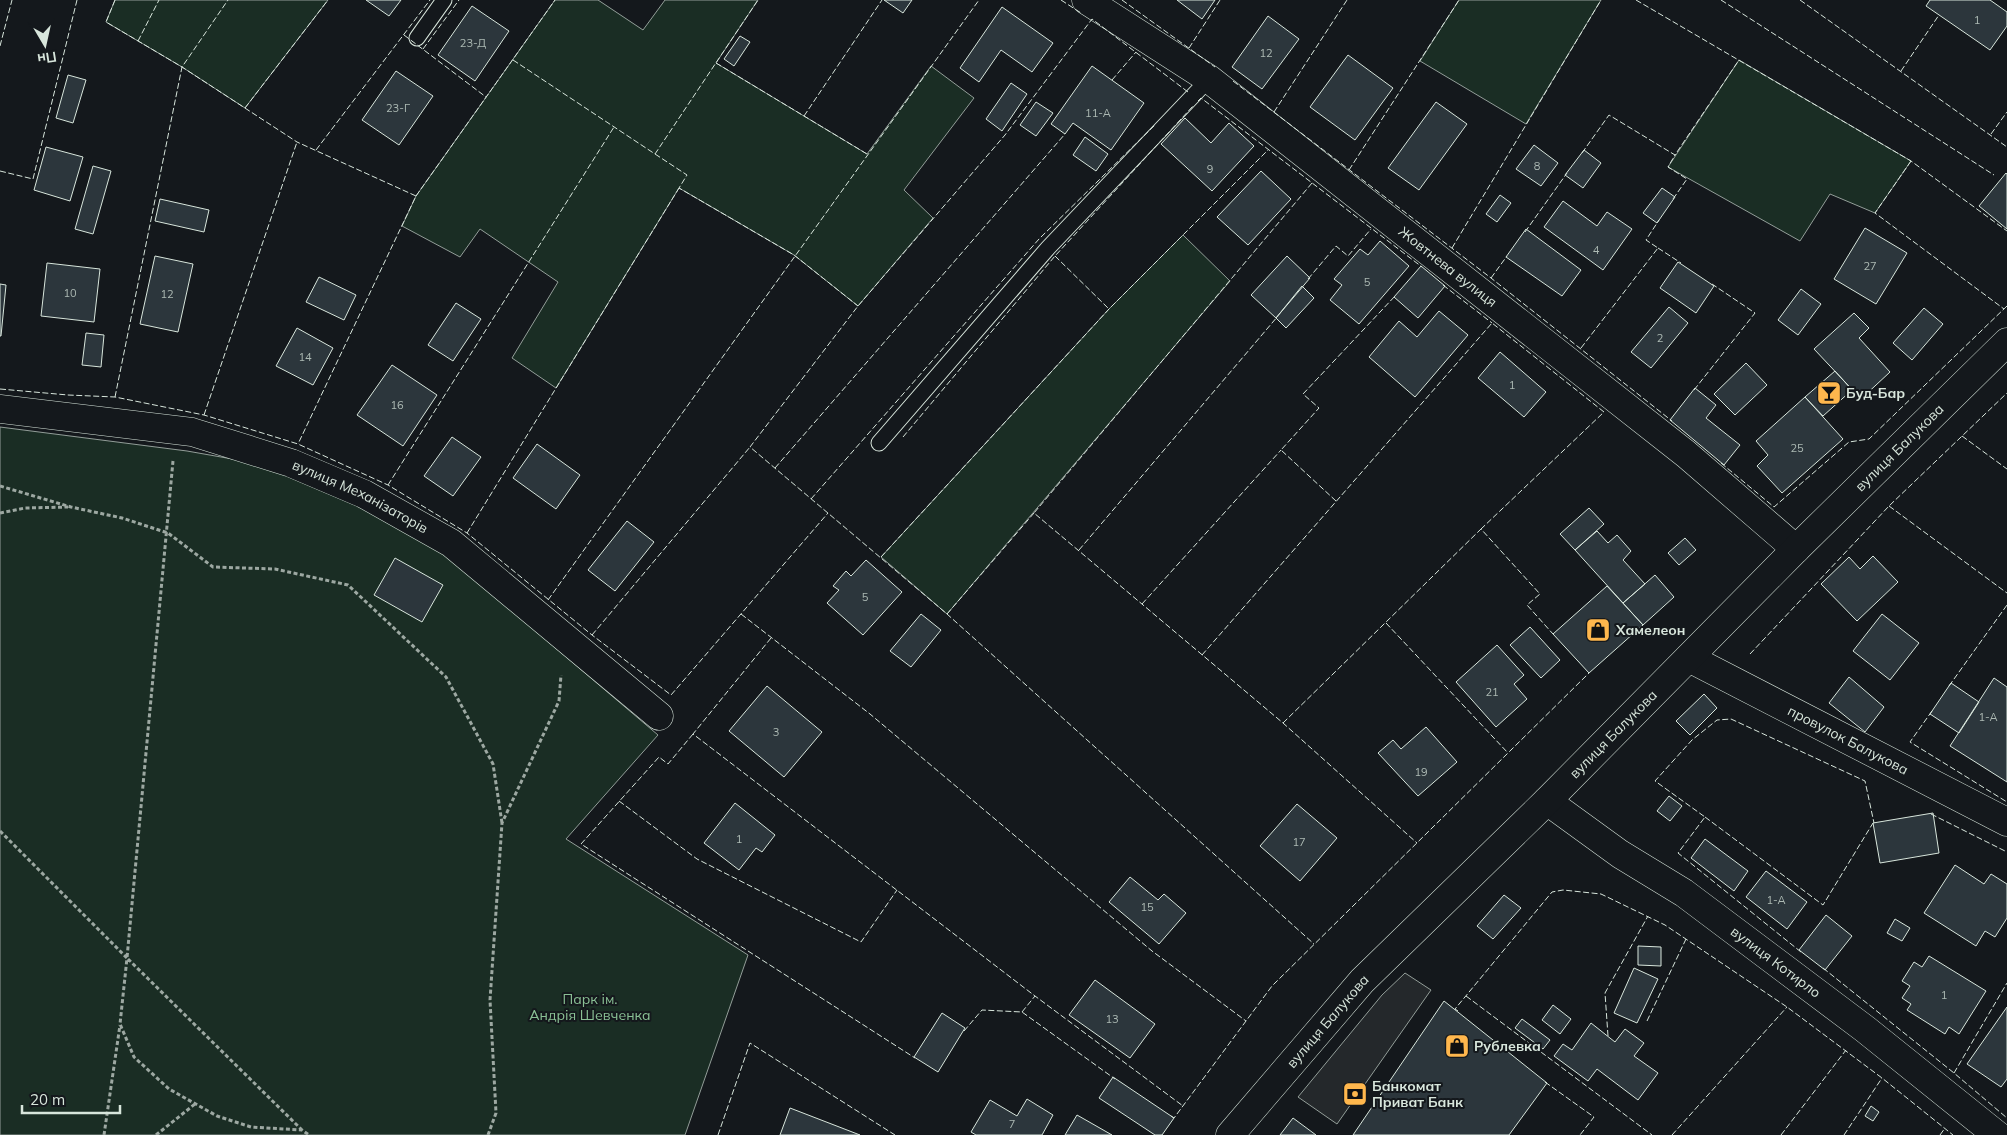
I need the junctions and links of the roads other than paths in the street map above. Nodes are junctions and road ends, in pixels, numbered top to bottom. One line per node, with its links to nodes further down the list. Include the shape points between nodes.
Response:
1 (444, 0): 3 (lane)
2 (1086, 0): 4 (street, Жовтнева вулиця)
3 (417, 38)
4 (1209, 79): 7 (lane, via 1048,248); 8 (street, Жовтнева вулиця, via 1686,454)
5 (2007, 342): 8 (street, вулиця Балукова)
6 (0, 410): 10 (street, вулиця Механізаторів, via 192,432 291,462 364,494 451,543)
7 (879, 443)
8 (1796, 549): 9 (street, вулиця Балукова)
9 (1689, 658): 11 (street, вулиця Балукова); 12 (street, провулок Балукова)
10 (659, 716)
11 (1547, 801): 13 (street, вулиця Балукова, via 1362,981); 14 (street, вулиця Котирло, via 1620,854 1684,893 1865,1029)
12 (2007, 822)
13 (1230, 1135)
14 (1997, 1135)

